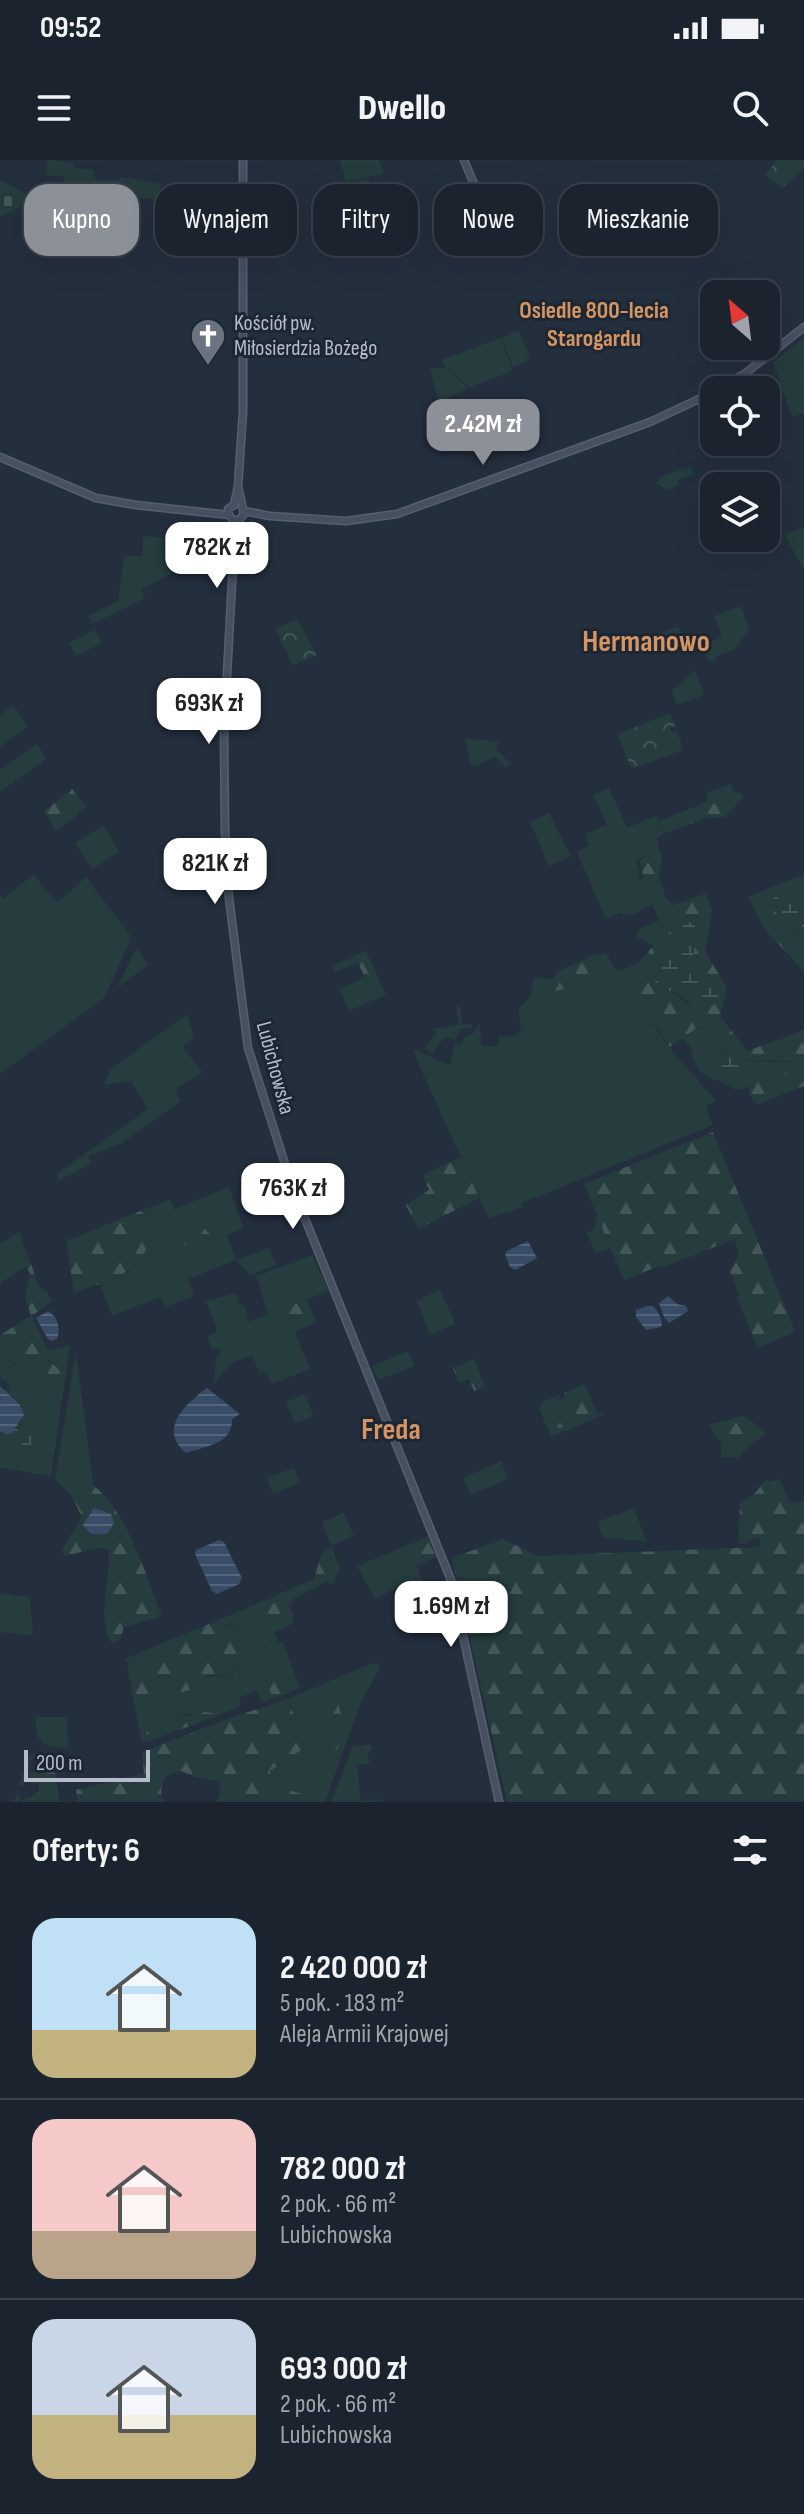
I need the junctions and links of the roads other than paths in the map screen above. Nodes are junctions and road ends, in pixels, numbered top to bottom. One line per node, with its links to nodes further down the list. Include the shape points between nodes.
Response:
1 (243, 160): 8 (street, Lubichowska, via 243,411)
2 (464, 160): 3 (street)
3 (472, 184)
4 (804, 327): 5 (street)
5 (740, 376)
6 (700, 399): 8 (street, via 397,514 346,521)
7 (0, 457): 8 (street, via 96,498)
8 (236, 513): 9 (street, Lubichowska, via 224,731 225,831 248,1048 293,1189 451,1580)
9 (499, 1802)

